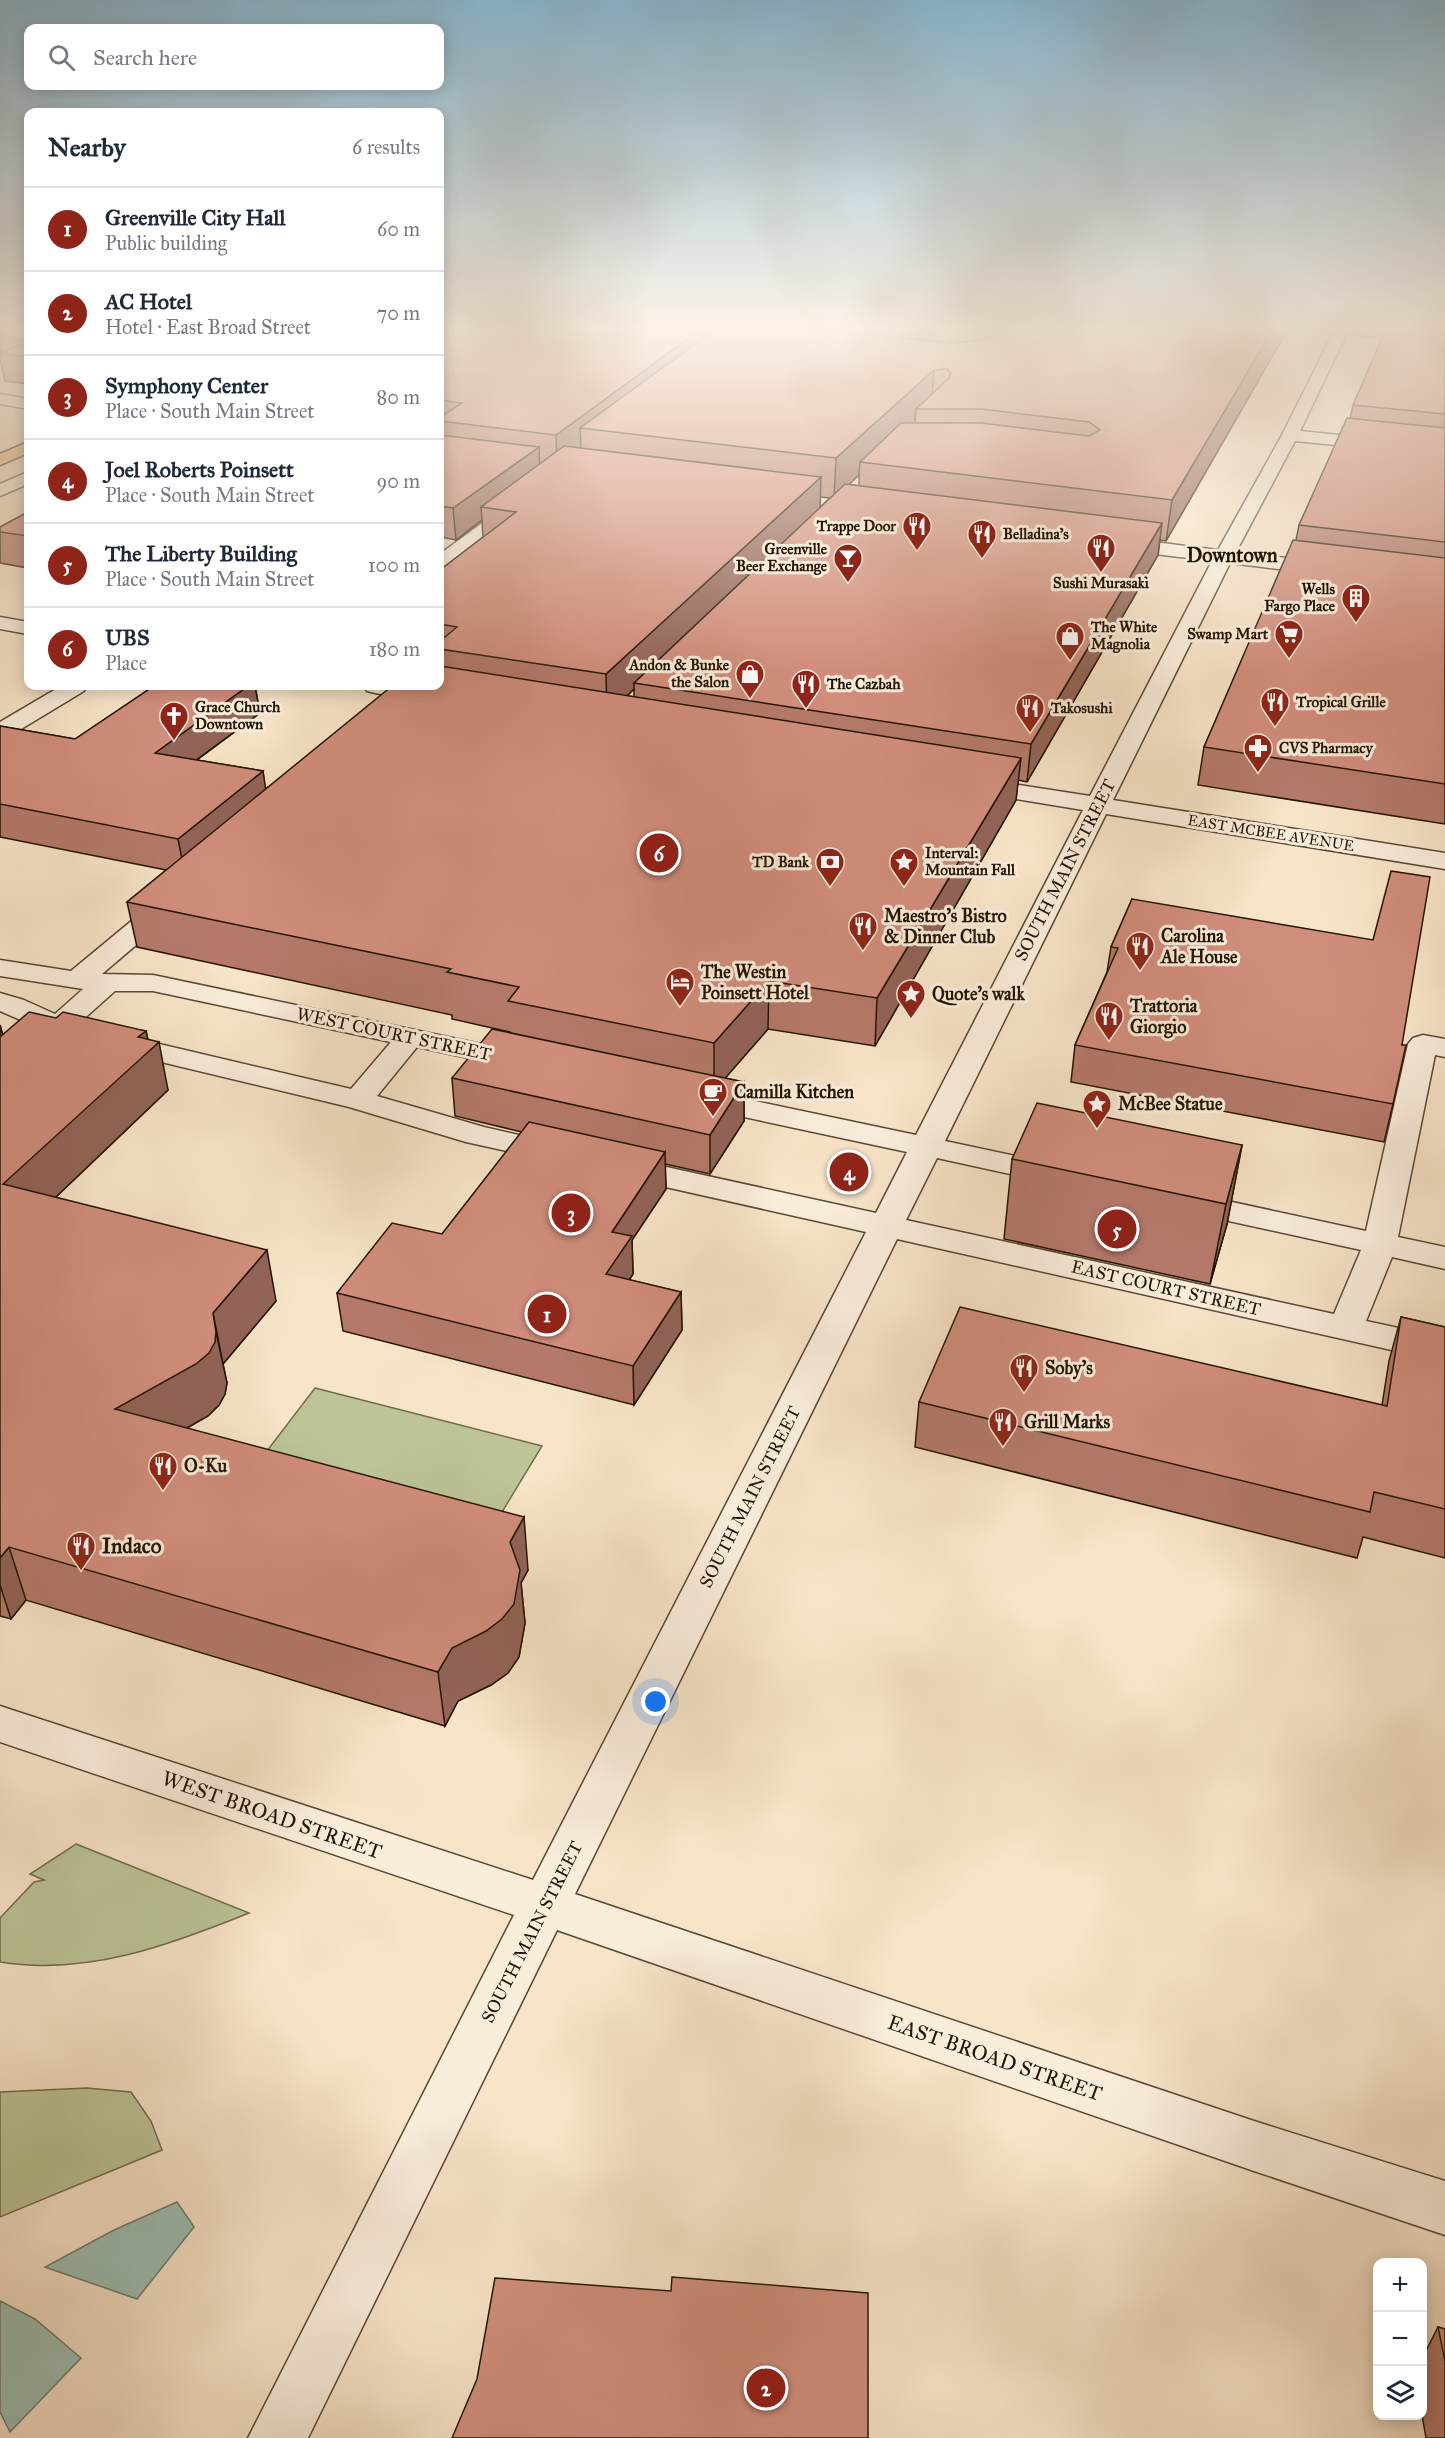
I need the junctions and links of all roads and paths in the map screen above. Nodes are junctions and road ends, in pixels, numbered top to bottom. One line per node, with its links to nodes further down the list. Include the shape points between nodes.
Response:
1 (1286, 443): 11 (street, SOUTH MAIN STREET)
2 (1361, 443): 4 (street)
3 (24, 449): 5 (main road)
4 (1445, 452)
5 (0, 460): 6 (street)
6 (24, 463)
7 (24, 479): 8 (street)
8 (0, 490)
9 (537, 491): 12 (street)
10 (1100, 541): 11 (street)
11 (1223, 557): 13 (street); 23 (street, SOUTH MAIN STREET)
12 (444, 560)
13 (1345, 572)
14 (0, 623): 15 (street)
15 (24, 627)
16 (69, 690): 21 (street)
17 (400, 690): 18 (street)
18 (419, 693): 19 (street); 20 (street)
19 (450, 698)
20 (394, 714)
21 (0, 732)
22 (947, 781): 23 (street, EAST MCBEE AVENUE)
23 (1098, 806): 24 (street, EAST MCBEE AVENUE); 37 (street, SOUTH MAIN STREET)
24 (1445, 861)
25 (186, 890): 27 (street)
26 (0, 968): 27 (street, WEST COURT STREET)
27 (77, 981): 28 (street, WEST COURT STREET)
28 (106, 984): 30 (street); 31 (street, WEST COURT STREET, via 153,983)
29 (0, 1002): 30 (street)
30 (57, 1027): 34 (street); 36 (street)
31 (410, 1037): 33 (street, WEST COURT STREET); 36 (street)
32 (1445, 1048): 41 (street, via 1423,1044)
33 (547, 1066)
34 (0, 1077)
35 (673, 1093): 37 (street)
36 (358, 1100): 40 (street, via 477,1135)
37 (927, 1147): 38 (street); 40 (street, SOUTH MAIN STREET)
38 (1087, 1181)
39 (1158, 1196): 41 (street)
40 (886, 1227): 43 (street, EAST COURT STREET); 46 (street, SOUTH MAIN STREET)
41 (1380, 1244): 42 (street); 43 (street)
42 (1445, 1258)
43 (1346, 1329): 44 (street, EAST COURT STREET)
44 (1445, 1350)
45 (0, 1724): 46 (street, WEST BROAD STREET)
46 (545, 1905): 47 (street, EAST BROAD STREET); 48 (street, SOUTH MAIN STREET)
47 (1445, 2208)
48 (277, 2438)

